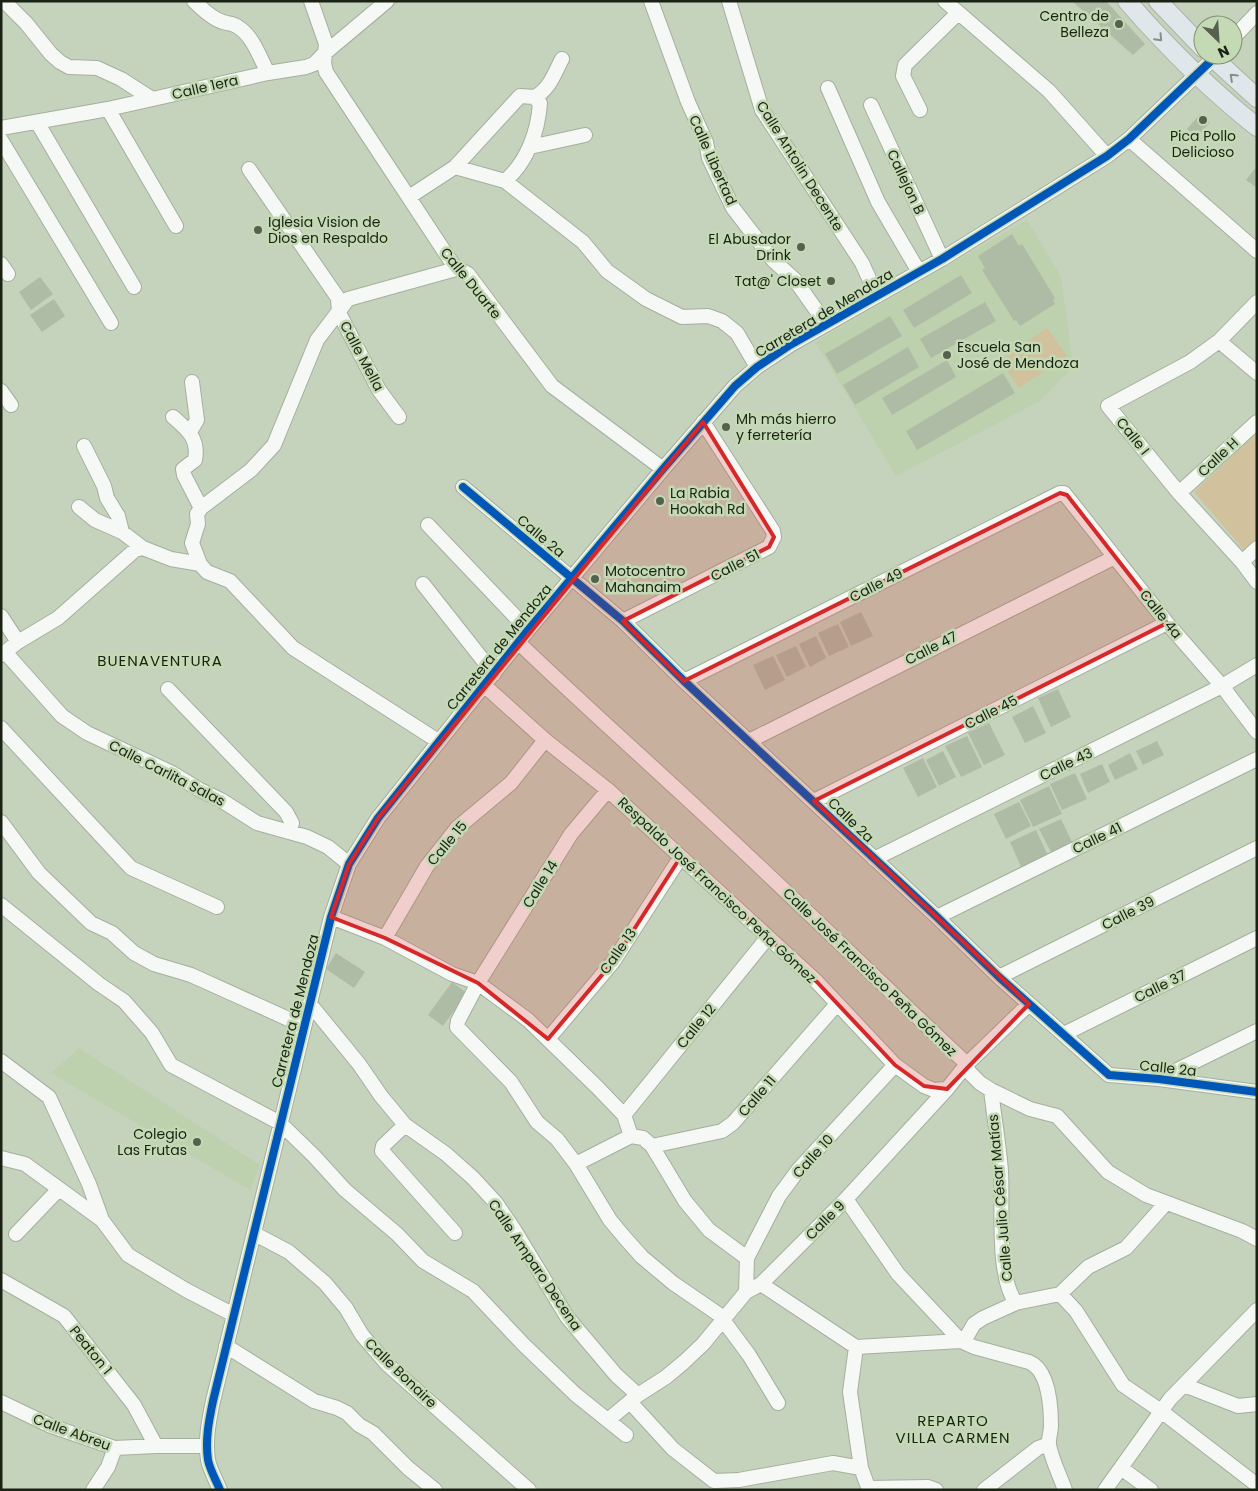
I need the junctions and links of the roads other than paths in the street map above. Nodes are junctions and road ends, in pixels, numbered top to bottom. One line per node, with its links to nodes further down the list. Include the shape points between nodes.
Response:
1 (4, 1): 23 (street, via 60,62 69,67 98,68)
2 (194, 1): 18 (street, via 212,16 239,27 247,34)
3 (311, 1): 14 (street, Calle Duarte, via 326,44)
4 (387, 1): 14 (street, Calle 1era)
5 (651, 1): 49 (street, Calle Libertad, via 710,158 733,208 773,260 794,280)
6 (729, 1): 45 (street, Calle Antolin Decente, via 762,110 862,262)
7 (944, 1): 10 (street)
8 (1127, 1): 19 (main road, one-way to 19)
9 (1158, 1): 13 (main road)
10 (958, 13): 26 (street, via 905,64 903,76); 34 (street, via 1049,91)
11 (1257, 13): 12 (street)
12 (1243, 28)
13 (1193, 36)
14 (324, 53): 18 (street, Calle 1era, via 314,64 306,67); 38 (street, Calle Duarte, via 326,72)
15 (562, 59): 21 (street, via 546,88)
16 (1204, 65): 19 (street, Carretera de Mendoza)
17 (1222, 65): 22 (main road, one-way to 17)
18 (268, 73): 23 (street, Calle 1era)
19 (1197, 76): 28 (main road); 31 (street, Carretera de Mendoza)
20 (828, 88): 43 (street, via 878,202)
21 (534, 96): 33 (street, via 540,103); 35 (street, via 520,96)
22 (1257, 98)
23 (152, 99): 25 (street, Calle 1era)
24 (871, 105): 41 (street, Callejon B)
25 (108, 109): 27 (street, Calle 1era); 39 (street)
26 (920, 110)
27 (37, 122): 29 (street, Calle 1era); 44 (street)
28 (1257, 126)
29 (1, 128)
30 (585, 134): 33 (street)
31 (1130, 139): 34 (street, Carretera de Mendoza); 40 (street)
32 (1, 140): 48 (street)
33 (530, 147): 37 (street, via 520,165)
34 (1107, 156): 41 (street, Carretera de Mendoza)
35 (455, 167): 37 (street); 38 (street)
36 (249, 169): 47 (street, Calle Mella, via 338,298)
37 (505, 181): 51 (street, via 583,242 607,271 646,299 682,318 708,316 722,321 737,333)
38 (409, 197): 42 (street, Calle Duarte)
39 (176, 226)
40 (1257, 251)
41 (942, 258): 43 (street, Carretera de Mendoza)
42 (456, 269): 47 (street, via 348,299); 62 (street, Calle Duarte, via 468,274 552,386)
43 (919, 272): 45 (street, Carretera de Mendoza)
44 (134, 287)
45 (877, 296): 49 (street, Carretera de Mendoza)
46 (1257, 302): 50 (street, Calle I)
47 (339, 313): 57 (street, Calle Mella, via 379,390); 67 (street, via 317,340 274,445 251,470)
48 (111, 323)
49 (826, 324): 51 (street, Carretera de Mendoza)
50 (1219, 341): 52 (street); 64 (street, Calle I, via 1190,362 1108,406)
51 (757, 367): 58 (street, Carretera de Mendoza)
52 (1257, 373)
53 (192, 382): 60 (street, via 197,420)
54 (1, 391): 55 (street)
55 (11, 405)
56 (173, 417): 60 (street)
57 (399, 417)
58 (703, 422): 62 (street, Carretera de Mendoza); 79 (street, Calle 51, via 773,531 772,542 769,548)
59 (1257, 422): 64 (street, Calle H)
60 (190, 432): 67 (street, via 197,452 195,460 183,469 184,476)
61 (84, 446): 69 (street, via 118,516)
62 (663, 469): 75 (street, Carretera de Mendoza)
63 (463, 487): 75 (street, Calle 2a)
64 (1179, 493): 73 (street, Calle I)
65 (1067, 495): 72 (street, Calle 4a); 87 (street, Calle 49, via 1060,493)
66 (79, 507): 69 (street, via 95,520)
67 (201, 508): 74 (street, via 192,543)
68 (428, 525): 81 (street)
69 (122, 532): 70 (street)
70 (144, 548): 74 (street, via 171,559); 82 (street, via 129,554 58,618)
71 (1257, 548): 73 (street)
72 (1115, 557): 80 (street, Calle 4a); 95 (street, Calle 47)
73 (1242, 562): 76 (street, Calle I)
74 (200, 564): 94 (street, via 207,572 230,581 293,648)
75 (572, 578): 79 (street, Calle 2a); 81 (street, Carretera de Mendoza)
76 (1257, 582)
77 (423, 584): 86 (street)
78 (1, 616): 82 (street)
79 (623, 621): 87 (street, Calle 2a)
80 (1168, 623): 89 (street, Calle 4a); 98 (street, Calle 45)
81 (528, 630): 83 (street, Carretera de Mendoza)
82 (18, 642): 84 (street)
83 (519, 643): 86 (street, Carretera de Mendoza); 122 (street, Calle José Francisco Peña Gómez)
84 (3, 654): 100 (street, Calle Carlita Salas, via 62,716 88,733 172,773 257,823)
85 (1257, 665): 89 (street, Calle 43)
86 (494, 674): 88 (street, Carretera de Mendoza)
87 (684, 681): 95 (street, Calle 2a)
88 (485, 686): 93 (street, Respaldo José Francisco Peña Gómez); 94 (street, Carretera de Mendoza)
89 (1222, 686): 92 (street, Calle 4a); 103 (street, Calle 43)
90 (168, 689): 100 (street, via 286,812 292,823)
91 (1, 728): 106 (street, via 131,868)
92 (1257, 732)
93 (545, 740): 97 (street, Respaldo José Francisco Peña Gómez); 110 (street, Calle 15, via 511,783 457,828 427,866)
94 (438, 741): 104 (street, Carretera de Mendoza, via 378,818)
95 (749, 741): 98 (street, Calle 2a)
96 (1257, 759): 108 (street, Calle 41)
97 (608, 790): 102 (street, Respaldo José Francisco Peña Gómez); 113 (street, Calle 14, via 571,834)
98 (814, 802): 103 (street, Calle 2a)
99 (1, 822): 117 (street, via 39,873 92,923 112,933 134,953)
100 (289, 832): 104 (street, Calle Carlita Salas, via 328,847)
101 (1257, 848): 112 (street, Calle 39)
102 (680, 858): 109 (street, Respaldo José Francisco Peña Gómez); 120 (street, Calle 13, via 612,962)
103 (874, 860): 108 (street, Calle 2a)
104 (349, 864): 107 (street, Carretera de Mendoza)
105 (1, 905): 129 (street, via 124,1001 152,1033 171,1064)
106 (217, 908)
107 (330, 917): 110 (street); 114 (street, Carretera de Mendoza)
108 (937, 917): 112 (street, Calle 2a)
109 (768, 937): 115 (street, Respaldo José Francisco Peña Gómez); 128 (street, Calle 12)
110 (385, 938): 113 (street, via 452,974)
111 (1257, 938): 119 (street, Calle 37)
112 (999, 978): 116 (street, Calle 2a)
113 (478, 983): 120 (street); 134 (street, Calle 14, via 457,1027 511,1082 537,1122 557,1139)
114 (310, 1004): 117 (street, Carretera de Mendoza); 130 (street, Calle Amparo Decena)
115 (837, 1004): 123 (street, Respaldo José Francisco Peña Gómez); 132 (street, Calle 11, via 733,1123 722,1131)
116 (1028, 1004): 119 (street, Calle 2a); 122 (street, Calle 9)
117 (304, 1026): 129 (street, Carretera de Mendoza)
118 (1257, 1030): 124 (street)
119 (1064, 1034): 124 (street, Calle 2a, via 1108,1075)
120 (548, 1039): 128 (street)
121 (1, 1061): 138 (street, via 49,1097)
122 (966, 1064): 125 (street, Calle 9); 126 (street, Calle José Francisco Peña Gómez, via 969,1072)
123 (895, 1065): 125 (street, Respaldo José Francisco Peña Gómez, via 924,1086 934,1090); 143 (street, Calle 10, via 799,1169 779,1196)
124 (1159, 1079): 127 (street, Calle 2a)
125 (946, 1089): 136 (street, Calle 9)
126 (991, 1090): 137 (street, Calle José Francisco Peña Gómez, via 1030,1109 1057,1116 1108,1172); 148 (street, Calle Julio César Matías, via 1001,1171 1002,1245 1007,1286)
127 (1257, 1092)
128 (624, 1116): 131 (street)
129 (280, 1123): 141 (street, Carretera de Mendoza); 161 (street, via 345,1190 397,1234 422,1261 473,1291 574,1394)
130 (405, 1125): 139 (street, via 383,1146 382,1151); 156 (street, Calle Amparo Decena, via 446,1154 496,1203 567,1317)
131 (631, 1136): 132 (street, via 643,1138); 134 (street)
132 (652, 1146): 143 (street, via 697,1217)
133 (1, 1158): 135 (street, via 25,1164)
134 (576, 1164): 151 (street, via 610,1220 637,1251 673,1283)
135 (59, 1189): 138 (street); 140 (street)
136 (846, 1199): 145 (street, Calle 9); 152 (street, via 898,1274)
137 (1166, 1203): 142 (street, Calle José Francisco Peña Gómez); 147 (street, via 1126,1248 1088,1267)
138 (102, 1220): 150 (street, via 128,1255)
139 (455, 1233)
140 (16, 1234)
141 (255, 1234): 150 (street, Carretera de Mendoza); 173 (street, Calle Bonaire, via 289,1252 325,1283 387,1364)
142 (1257, 1238)
143 (747, 1258): 146 (street)
144 (1, 1280): 164 (street, Peaton 1, via 64,1316 134,1405)
145 (761, 1284): 146 (street, Calle 9); 154 (street)
146 (746, 1292): 151 (street, Calle 9)
147 (1060, 1294): 148 (street); 160 (street, via 1076,1311 1123,1385)
148 (1016, 1303): 152 (street, via 974,1324)
149 (1257, 1310): 155 (street)
150 (234, 1315): 153 (street, Carretera de Mendoza)
151 (723, 1319): 156 (street, Calle 9, via 684,1362); 158 (street)
152 (960, 1342): 154 (street); 163 (street, via 1036,1366 1044,1379 1049,1398)
153 (226, 1346): 165 (street, Carretera de Mendoza, via 208,1423); 172 (street, via 314,1402 347,1413)
154 (856, 1347): 167 (street, via 850,1392)
155 (1184, 1385): 159 (street, via 1238,1406); 160 (street)
156 (634, 1399): 161 (street, Calle 9); 167 (street, Calle Amparo Decena, via 673,1449 714,1481 739,1480 833,1463)
157 (1, 1402): 166 (street, Calle Abreu, via 51,1426)
158 (778, 1403)
159 (1257, 1404)
160 (1161, 1411): 168 (street); 169 (street)
161 (608, 1420): 162 (street)
162 (626, 1435)
163 (1049, 1444): 175 (street, via 1038,1448); 176 (street)
164 (156, 1446): 165 (street, Calle Abreu); 166 (street, Calle Abreu)
165 (207, 1446): 171 (street, Carretera de Mendoza, via 209,1462)
166 (115, 1448): 170 (street, via 108,1467)
167 (861, 1468): 174 (street, via 870,1488 928,1487)
168 (1121, 1468): 177 (street); 178 (street)
169 (1257, 1484)
170 (93, 1490)
171 (220, 1490)
172 (435, 1490)
173 (529, 1490)
174 (936, 1490)
175 (984, 1490)
176 (1065, 1490)
177 (1105, 1490)
178 (1151, 1490)

